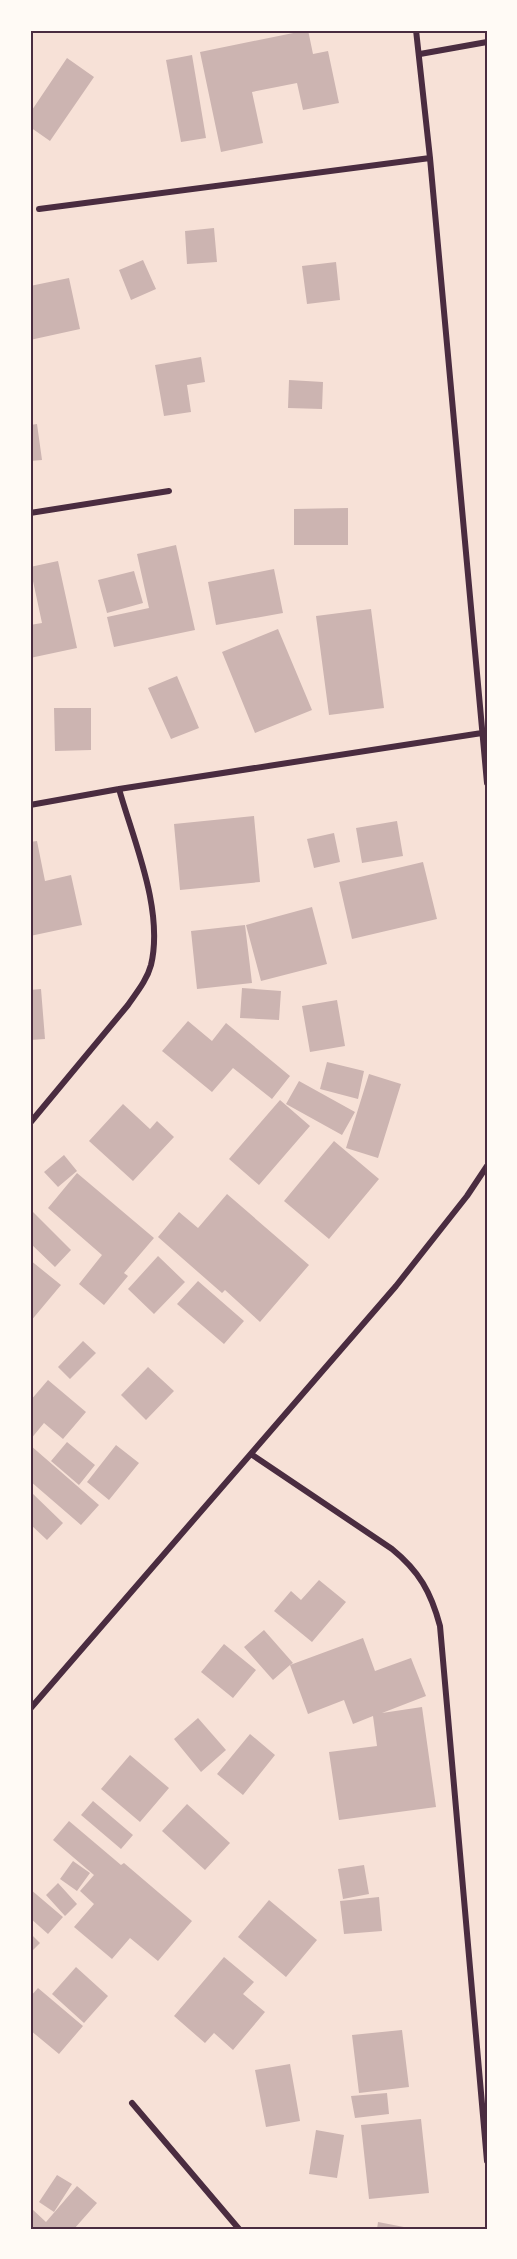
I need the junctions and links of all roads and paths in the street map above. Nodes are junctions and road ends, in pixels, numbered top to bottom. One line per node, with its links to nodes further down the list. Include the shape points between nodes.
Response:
1 (416, 30): 3 (street)
2 (487, 42): 3 (street)
3 (420, 54): 4 (street)
4 (430, 158): 5 (street); 8 (street)
5 (39, 209)
6 (169, 491): 7 (street)
7 (30, 513)
8 (482, 733): 9 (street); 10 (street)
9 (487, 783)
10 (118, 789): 11 (street); 12 (street, via 152,911 151,966 128,1005)
11 (30, 805)
12 (30, 1123)
13 (487, 1166): 14 (street, via 396,1286)
14 (251, 1454): 15 (street); 17 (street, via 410,1563 434,1602 440,1626)
15 (30, 1708)
16 (132, 2103): 18 (street)
17 (487, 2161)
18 (239, 2229)

